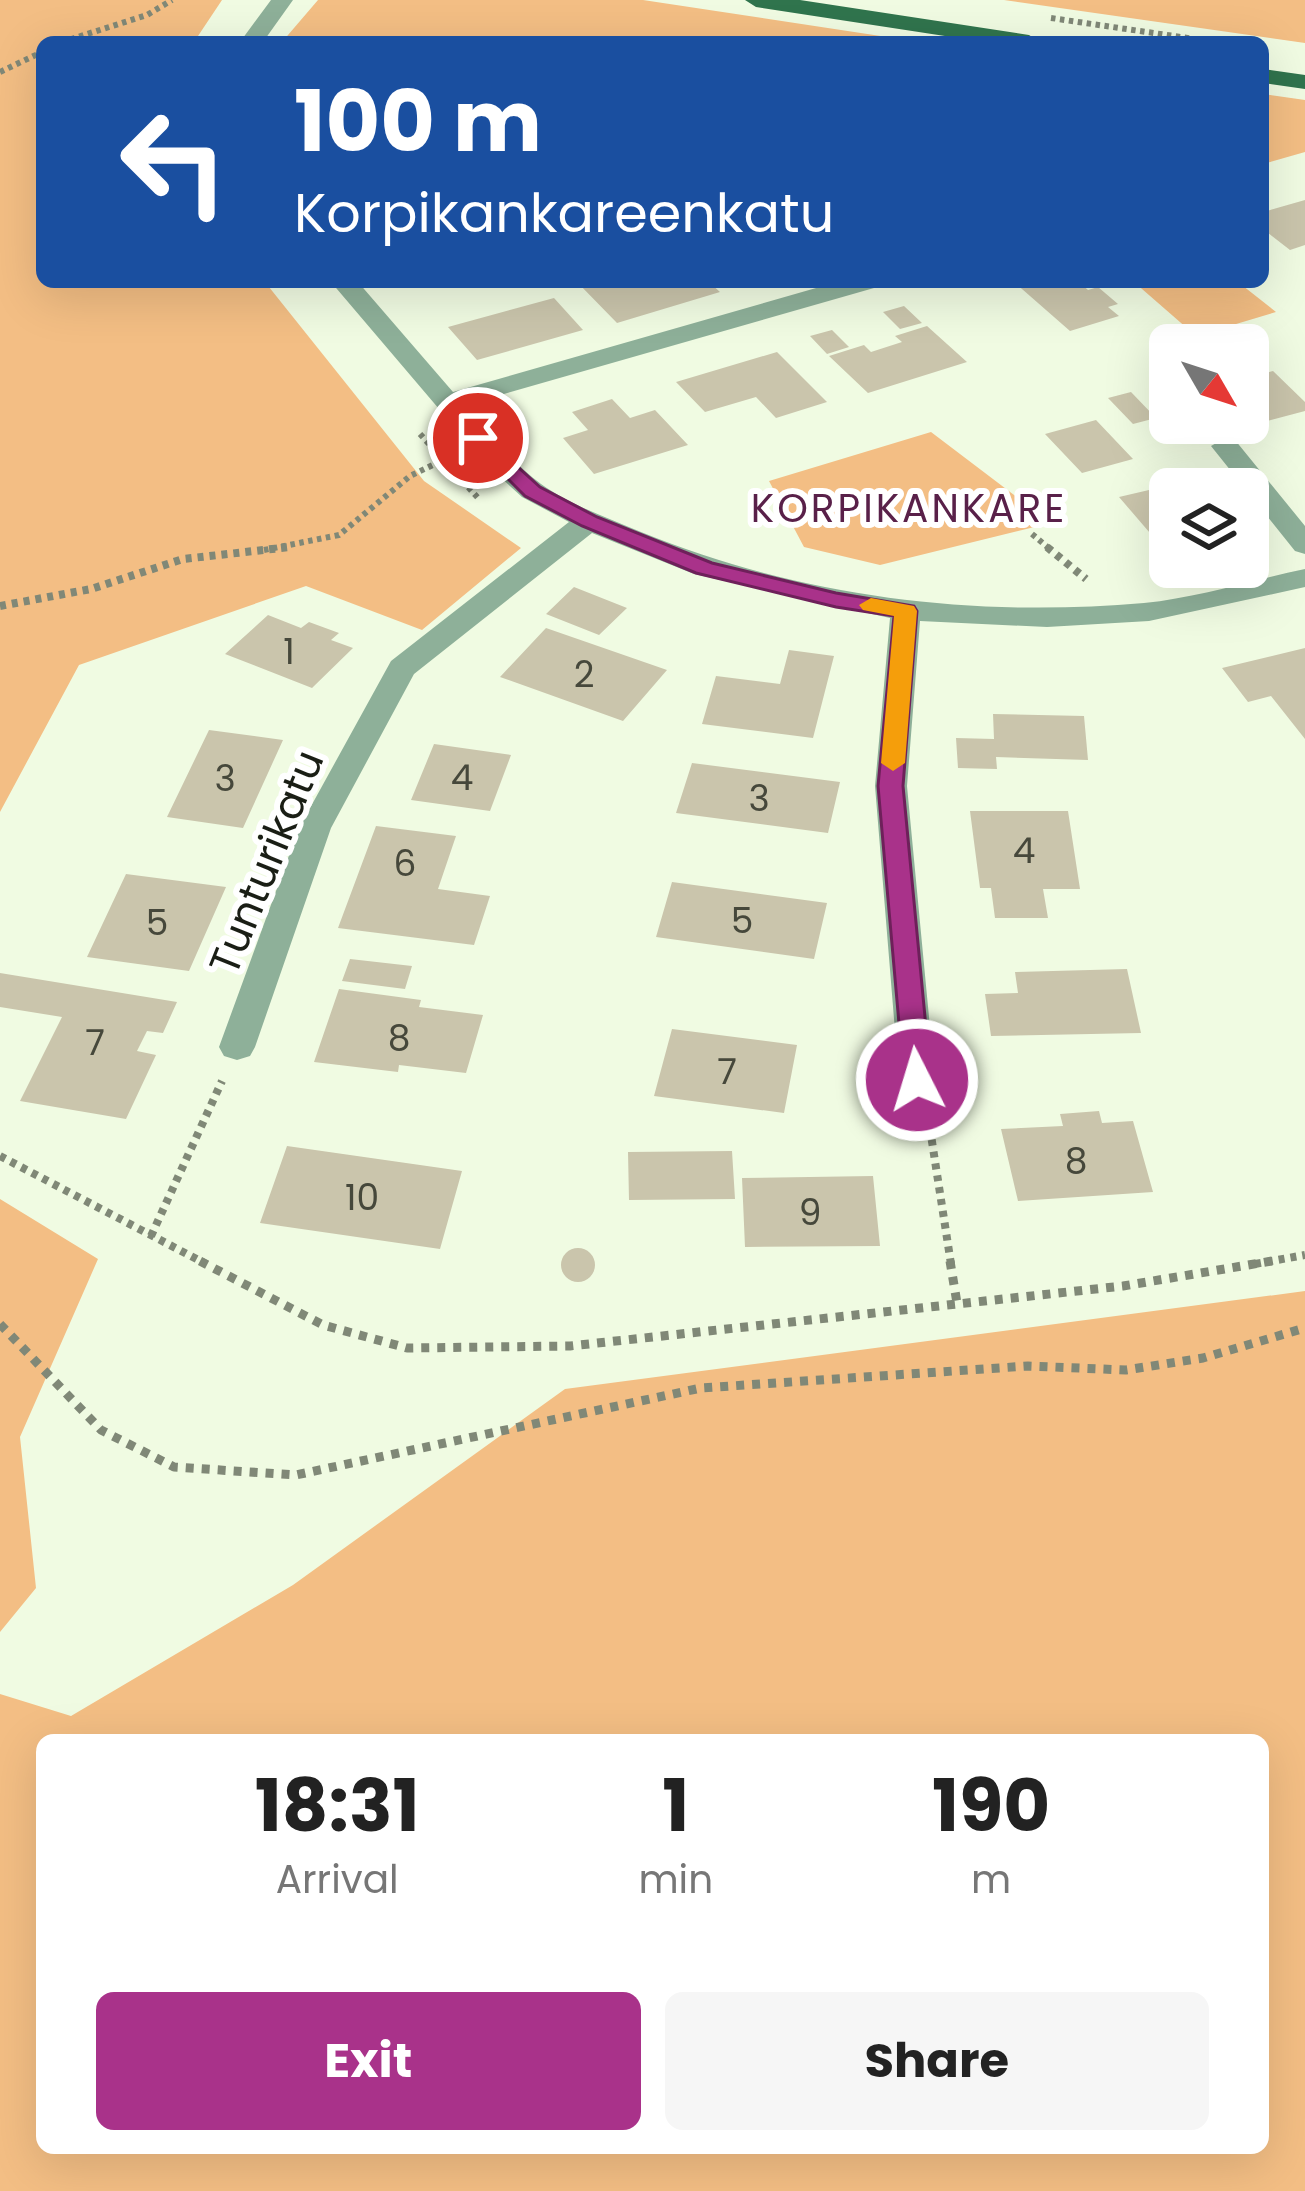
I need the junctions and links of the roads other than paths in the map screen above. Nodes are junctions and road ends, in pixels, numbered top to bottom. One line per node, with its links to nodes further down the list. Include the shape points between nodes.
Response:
1 (282, 0): 3 (street)
2 (756, 0): 4 (main road)
3 (255, 36)
4 (990, 36)
5 (1269, 77): 6 (main road)
6 (1305, 82)
7 (349, 288): 9 (street)
8 (844, 288): 9 (street)
9 (447, 402): 11 (street, via 532,491)
10 (1225, 446): 12 (street)
11 (590, 521): 14 (street, via 704,568); 15 (street, Tunturikatu, via 402,668 315,828)
12 (1305, 545)
13 (1305, 578): 14 (street, via 1149,612 1047,618)
14 (906, 611): 16 (street, via 891,786)
15 (237, 1047)
16 (917, 1080)

